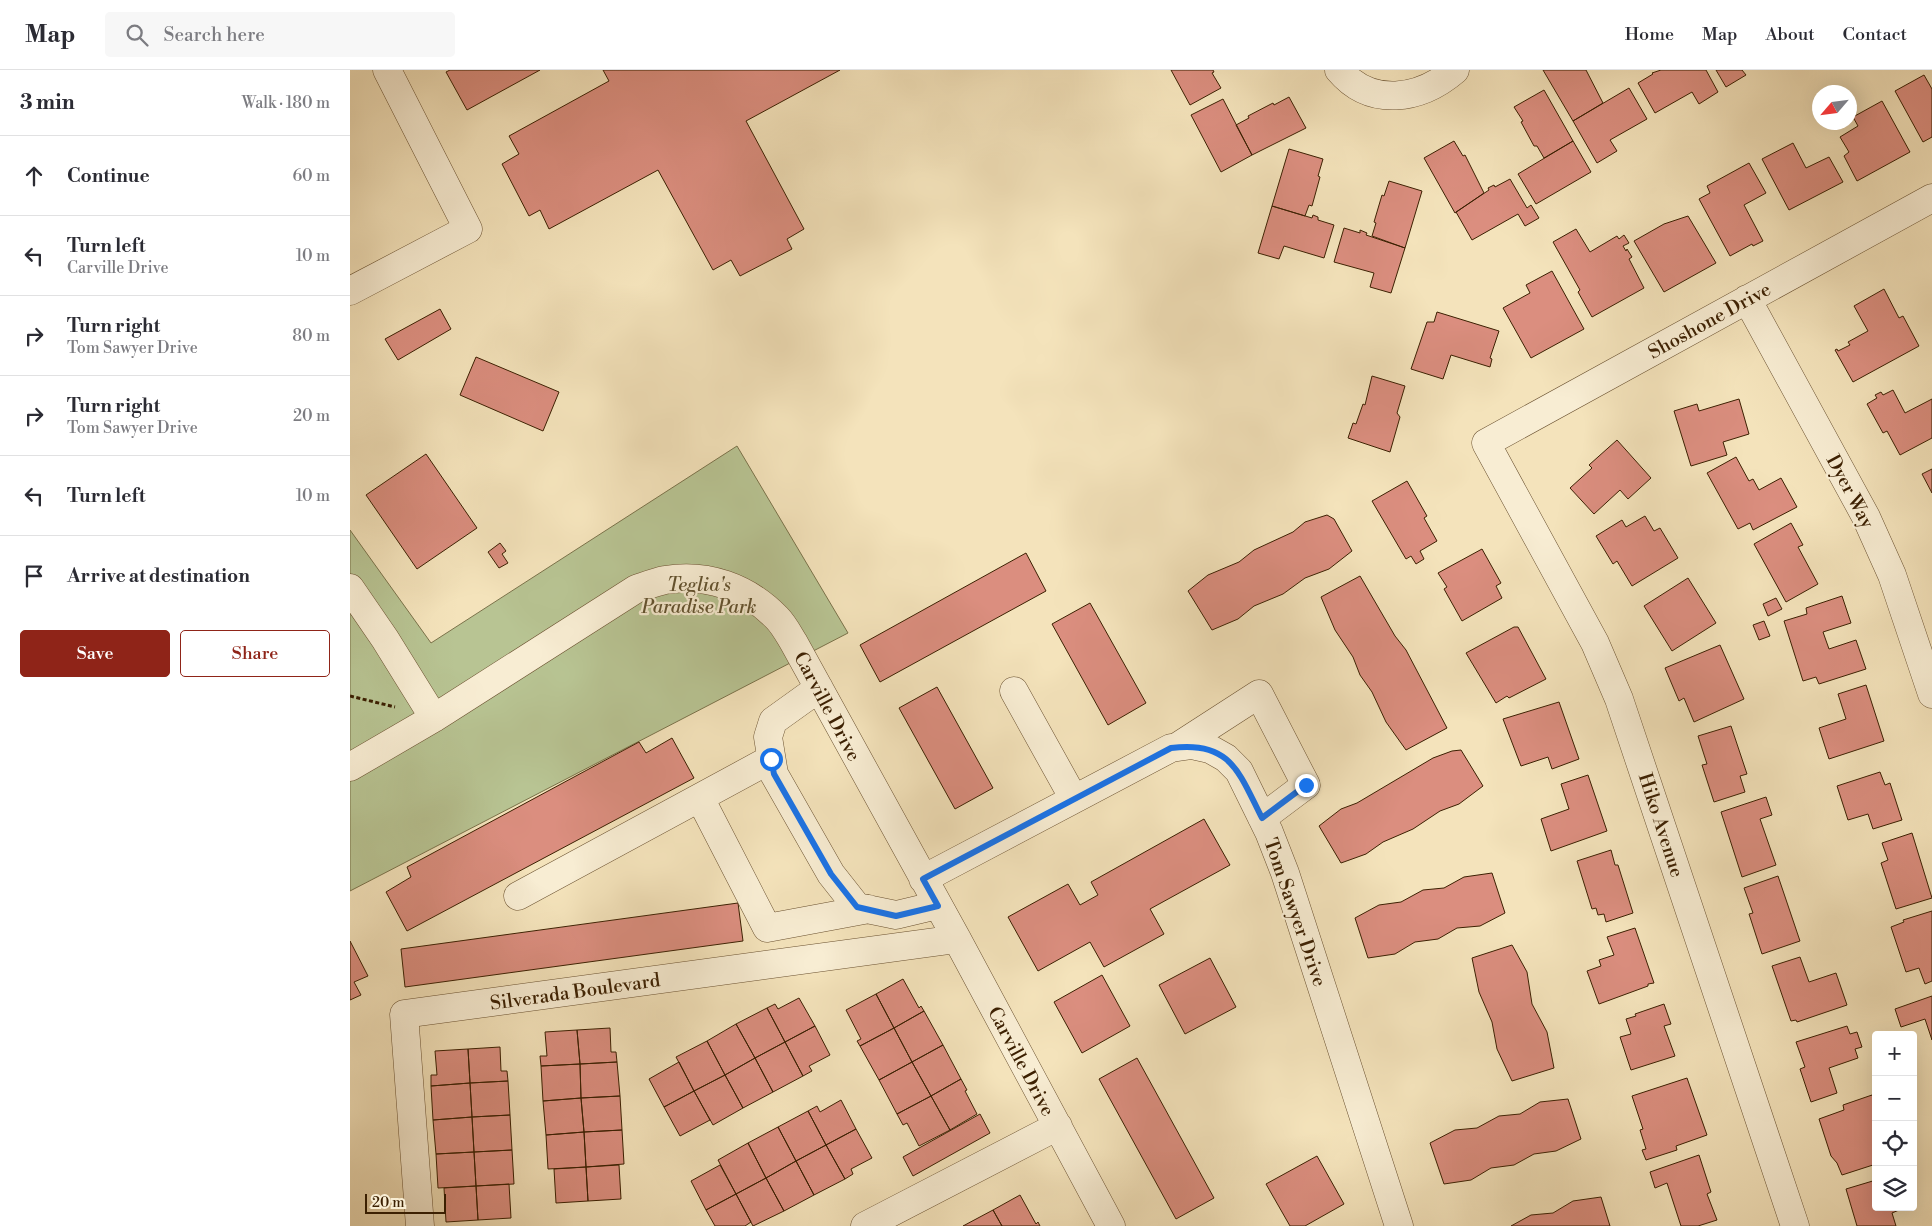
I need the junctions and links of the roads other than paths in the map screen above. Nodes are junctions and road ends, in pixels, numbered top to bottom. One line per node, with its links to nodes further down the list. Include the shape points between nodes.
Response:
1 (387, 70): 5 (street, via 468,229)
2 (1339, 70): 3 (street, via 1359,87 1378,95 1399,96 1421,92)
3 (1455, 70)
4 (1932, 198): 6 (street, Shoshone Drive)
5 (350, 291)
6 (1747, 299): 7 (street, Shoshone Drive); 11 (street, Dyer Way, via 1866,518 1892,575)
7 (1486, 443): 29 (street, Hiko Avenue, via 1595,644 1620,699)
8 (350, 588): 12 (street)
9 (819, 688): 12 (street, Carville Drive, via 778,619 758,600 721,582 683,578 636,589); 14 (street, via 773,721 768,737); 19 (street, Carville Drive)
10 (1014, 691): 17 (street)
11 (1932, 694)
12 (434, 718): 15 (street, Carville Drive)
13 (1177, 747): 17 (street, Tom Sawyer Drive); 18 (street, Tom Sawyer Drive, via 1192,745 1210,749 1226,758 1239,771); 18 (street, via 1259,694 1306,785)
14 (771, 759): 16 (street); 22 (street, via 774,774 831,874 857,907)
15 (350, 767)
16 (700, 798): 20 (street); 22 (street, via 767,928)
17 (1074, 799): 19 (street, Tom Sawyer Drive)
18 (1262, 818): 28 (street, Tom Sawyer Drive, via 1285,873)
19 (923, 879): 21 (street, Carville Drive)
20 (518, 896)
21 (938, 906): 22 (street, via 896,916); 23 (street, Carville Drive)
22 (870, 910)
23 (957, 938): 24 (street, Carville Drive); 25 (street, Silverada Boulevard, via 404,1014)
24 (1058, 1126): 26 (street); 27 (street, Carville Drive)
25 (420, 1226)
26 (865, 1226)
27 (1112, 1226)
28 (1399, 1226)
29 (1795, 1226)

